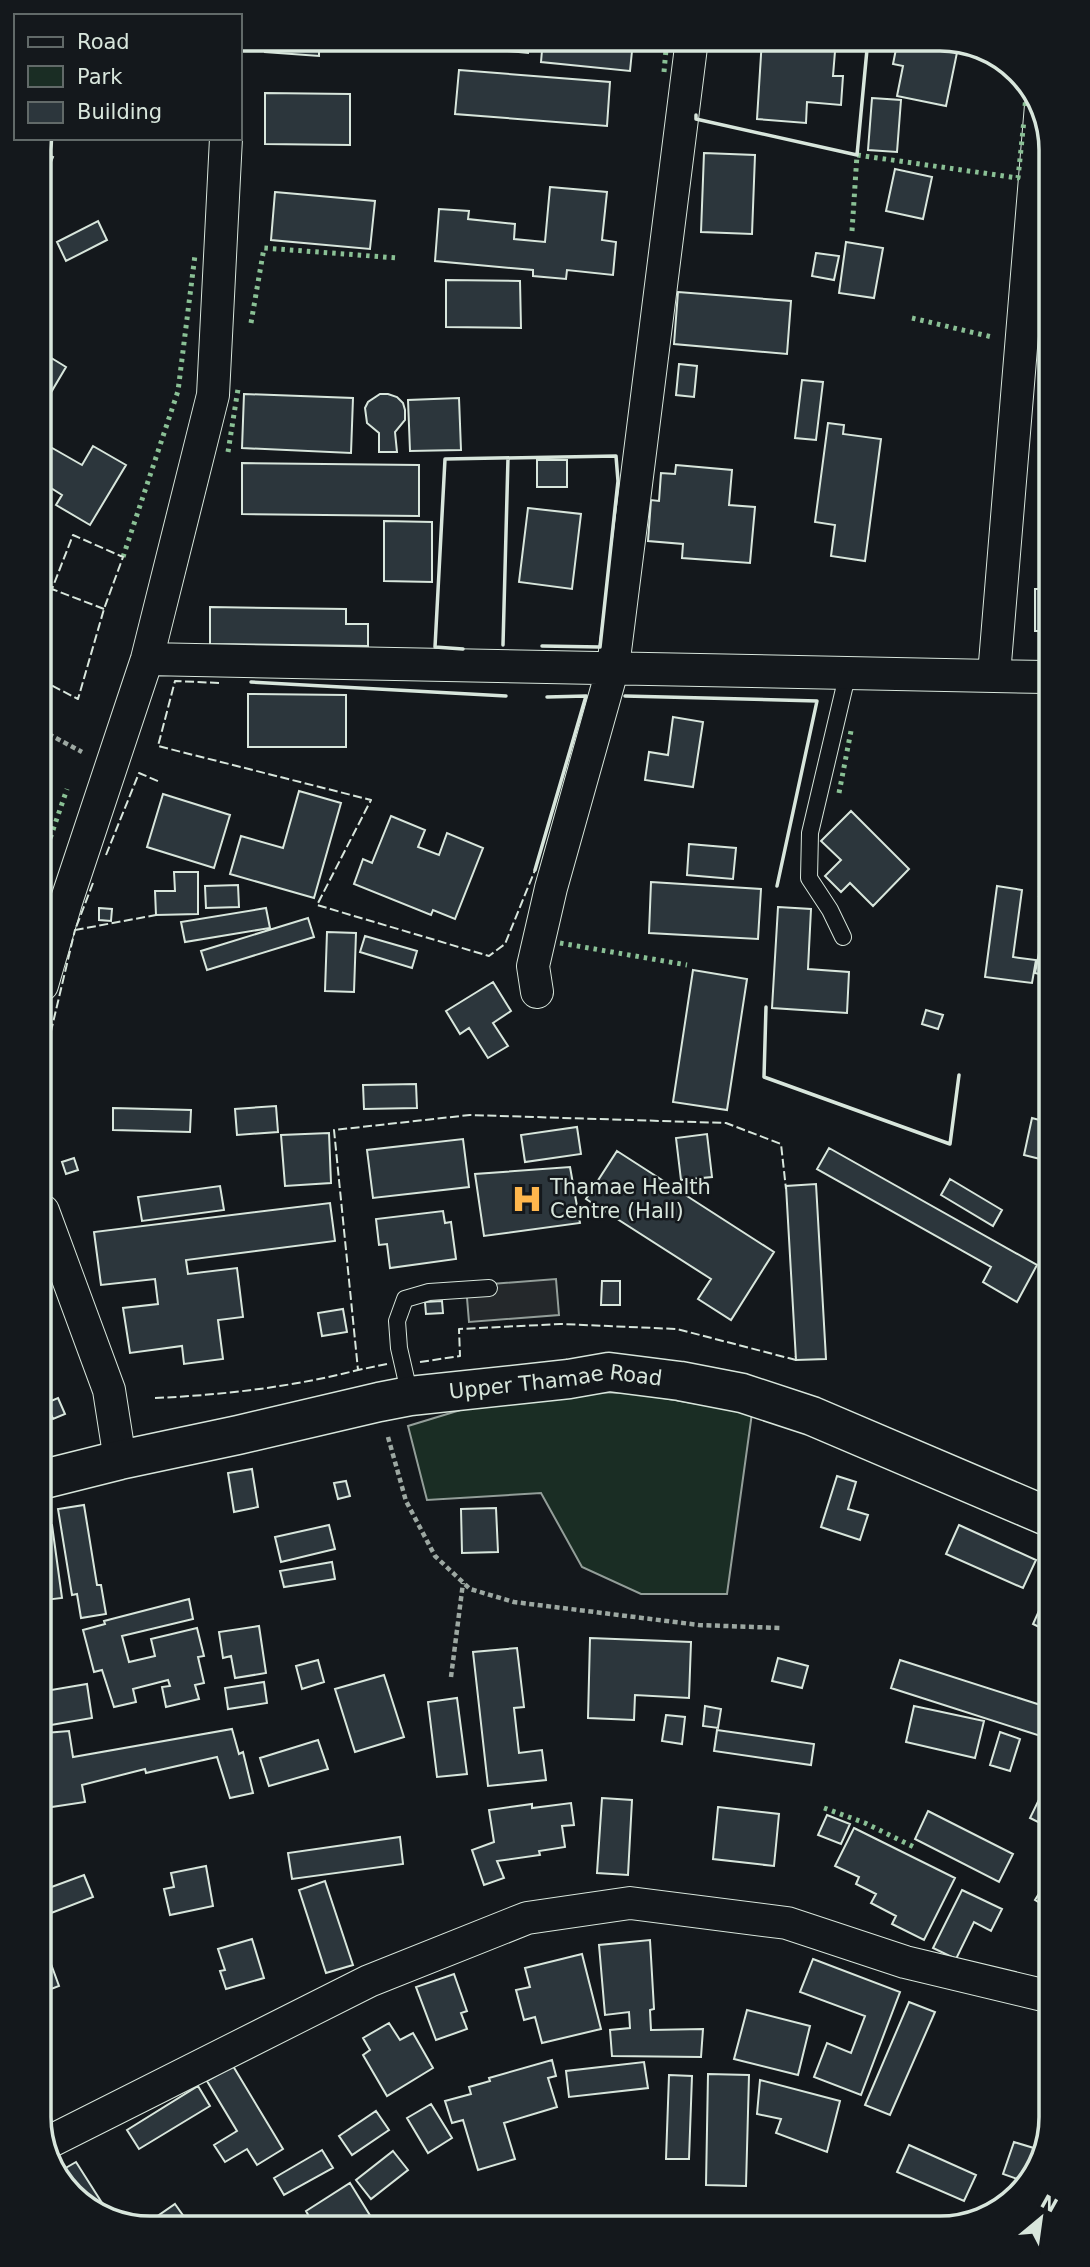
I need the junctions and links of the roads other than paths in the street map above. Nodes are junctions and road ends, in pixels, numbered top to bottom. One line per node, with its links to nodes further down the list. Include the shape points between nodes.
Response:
1 (690, 51): 5 (street)
2 (226, 140): 4 (street, via 213,395)
3 (1038, 141): 7 (street)
4 (147, 659): 5 (street); 10 (street)
5 (613, 667): 6 (street); 11 (street, via 551,888 533,966)
6 (848, 672): 7 (street); 9 (lane, via 810,833 809,878)
7 (994, 675): 8 (street)
8 (1039, 677)
9 (843, 937)
10 (51, 954)
11 (537, 992)
12 (51, 1233): 15 (street, via 109,1390)
13 (489, 1289): 14 (lane, via 429,1292 405,1299 397,1321)
14 (394, 1399): 15 (street, Upper Thamae Road); 17 (street, Upper Thamae Road, via 609,1372 680,1381 742,1393 812,1416)
15 (120, 1460): 16 (street, Upper Thamae Road)
16 (51, 1477)
17 (1039, 1513)
18 (1039, 1994): 19 (street, via 905,1962 787,1923 630,1903 527,1918 369,1981)
19 (54, 2140)

